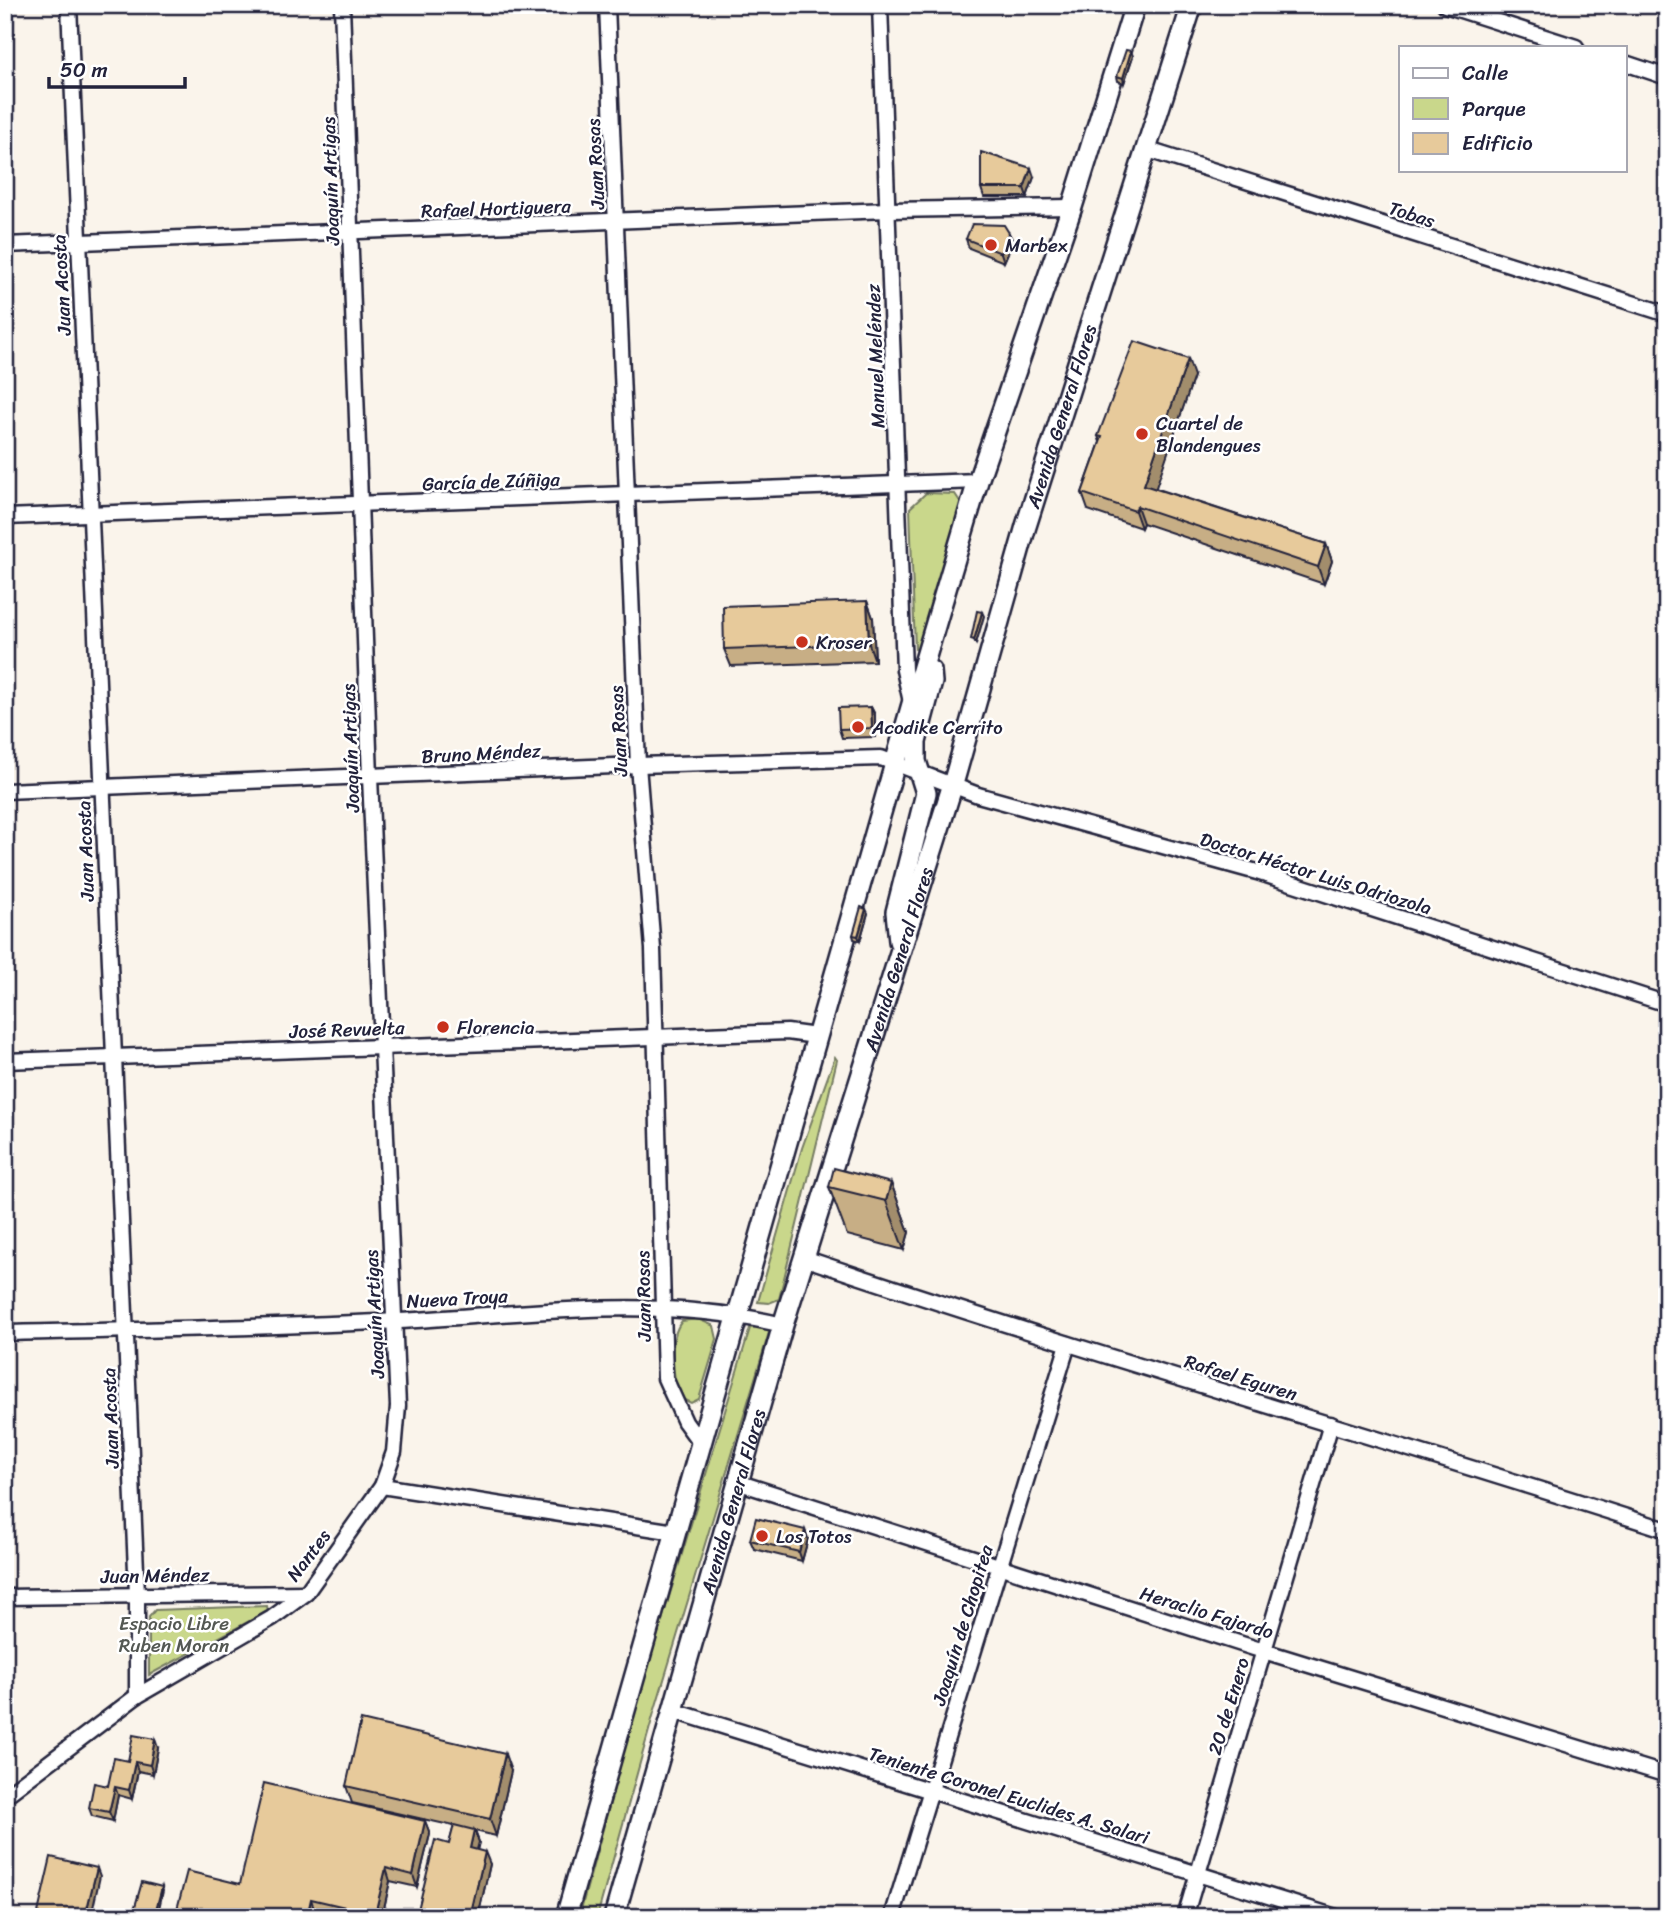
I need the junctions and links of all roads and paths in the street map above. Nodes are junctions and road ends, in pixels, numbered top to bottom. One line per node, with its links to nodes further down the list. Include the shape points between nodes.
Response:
1 (69, 5): 16 (street, Juan Acosta)
2 (342, 5): 15 (street, Joaquín Artigas)
3 (607, 5): 14 (street, Juan Rosas)
4 (880, 5): 13 (street, Manuel Meléndez)
5 (1135, 5): 12 (main road)
6 (1192, 5): 11 (main road, Avenida General Flores)
7 (1446, 5): 8 (street)
8 (1573, 46)
9 (1626, 63): 10 (street)
10 (1667, 77)
11 (1145, 149): 18 (street, Tobas); 31 (main road, Avenida General Flores, via 1026,526)
12 (1072, 207): 13 (street, Rafael Hortiguera); 19 (main road)
13 (888, 210): 14 (street, Rafael Hortiguera); 20 (street, Manuel Meléndez)
14 (617, 222): 15 (street, Rafael Hortiguera); 21 (street, Juan Rosas)
15 (351, 233): 16 (street, Rafael Hortiguera); 22 (street, Joaquín Artigas)
16 (77, 243): 17 (street, Rafael Hortiguera); 23 (street, Juan Acosta)
17 (5, 245)
18 (1667, 314)
19 (978, 481): 20 (street, García de Zúñiga); 25 (main road)
20 (899, 486): 21 (street, García de Zúñiga); 26 (street, Manuel Meléndez, via 904,670)
21 (628, 496): 22 (street, García de Zúñiga); 28 (street, Juan Rosas)
22 (361, 505): 23 (street, García de Zúñiga); 30 (street, Joaquín Artigas)
23 (92, 514): 24 (street, García de Zúñiga); 32 (street, Juan Acosta)
24 (5, 517)
25 (928, 651): 26 (main road); 29 (main road, via 932,682 915,754)
26 (912, 704): 27 (main road)
27 (896, 762): 28 (street, Bruno Méndez, via 881,758); 29 (street, Bruno Méndez); 36 (main road)
28 (638, 765): 30 (street, Bruno Méndez); 37 (street, Juan Rosas)
29 (922, 773): 31 (street, Bruno Méndez); 34 (main road, via 923,812 896,912)
30 (370, 777): 32 (street, Bruno Méndez); 38 (street, Joaquín Artigas)
31 (953, 784): 34 (main road, Avenida General Flores); 35 (street, Doctor Héctor Luis Odriozola, via 978,795 1257,872)
32 (102, 788): 33 (street, Bruno Méndez); 39 (street, Juan Acosta)
33 (5, 791)
34 (899, 952): 41 (main road, Avenida General Flores)
35 (1667, 1004)
36 (816, 1036): 37 (street, José Revuelta, via 787,1032); 43 (main road)
37 (656, 1038): 38 (street, José Revuelta); 42 (street, Juan Rosas)
38 (381, 1046): 39 (street, José Revuelta); 44 (street, Joaquín Artigas)
39 (113, 1058): 40 (street, José Revuelta); 46 (street, Juan Acosta)
40 (5, 1061)
41 (804, 1258): 45 (main road, Avenida General Flores); 48 (street, Rafael Eguren)
42 (662, 1307): 43 (street, Nueva Troya); 44 (street, Nueva Troya); 50 (street, Juan Rosas, via 665,1378 685,1422)
43 (740, 1315): 45 (street, Nueva Troya); 50 (main road)
44 (394, 1321): 46 (street, Nueva Troya); 52 (street, Joaquín Artigas, via 398,1429)
45 (783, 1325): 51 (main road, Avenida General Flores)
46 (125, 1331): 47 (street, Nueva Troya); 57 (street, Juan Acosta)
47 (5, 1334)
48 (1068, 1344): 49 (street, Rafael Eguren); 55 (street, Joaquín de Chopitea)
49 (1331, 1424): 53 (street, Rafael Eguren); 59 (street, 20 de Enero)
50 (701, 1444): 54 (main road)
51 (737, 1482): 55 (street, Heraclio Fajardo); 61 (main road, Avenida General Flores)
52 (382, 1486): 54 (street); 56 (street, Nantes)
53 (1667, 1530)
54 (675, 1532): 66 (main road)
55 (1000, 1567): 59 (street, Heraclio Fajardo); 63 (street, Joaquín de Chopitea)
56 (306, 1593): 57 (street, Juan Méndez); 60 (street, Nantes, via 272,1618)
57 (137, 1594): 58 (street, Juan Méndez); 60 (street, Juan Acosta)
58 (5, 1597)
59 (1265, 1650): 62 (street, Heraclio Fajardo); 65 (street, 20 de Enero)
60 (137, 1696): 64 (street, Nantes)
61 (671, 1710): 63 (street, Teniente Coronel Euclides A. Salari); 67 (main road, Avenida General Flores)
62 (1667, 1775)
63 (930, 1791): 65 (street, Teniente Coronel Euclides A. Salari); 68 (street, Joaquín de Chopitea)
64 (5, 1796)
65 (1198, 1874): 69 (street, 20 de Enero); 70 (street, Teniente Coronel Euclides A. Salari)
66 (566, 1917)
67 (614, 1917)
68 (892, 1917)
69 (1185, 1917)
70 (1336, 1917)

